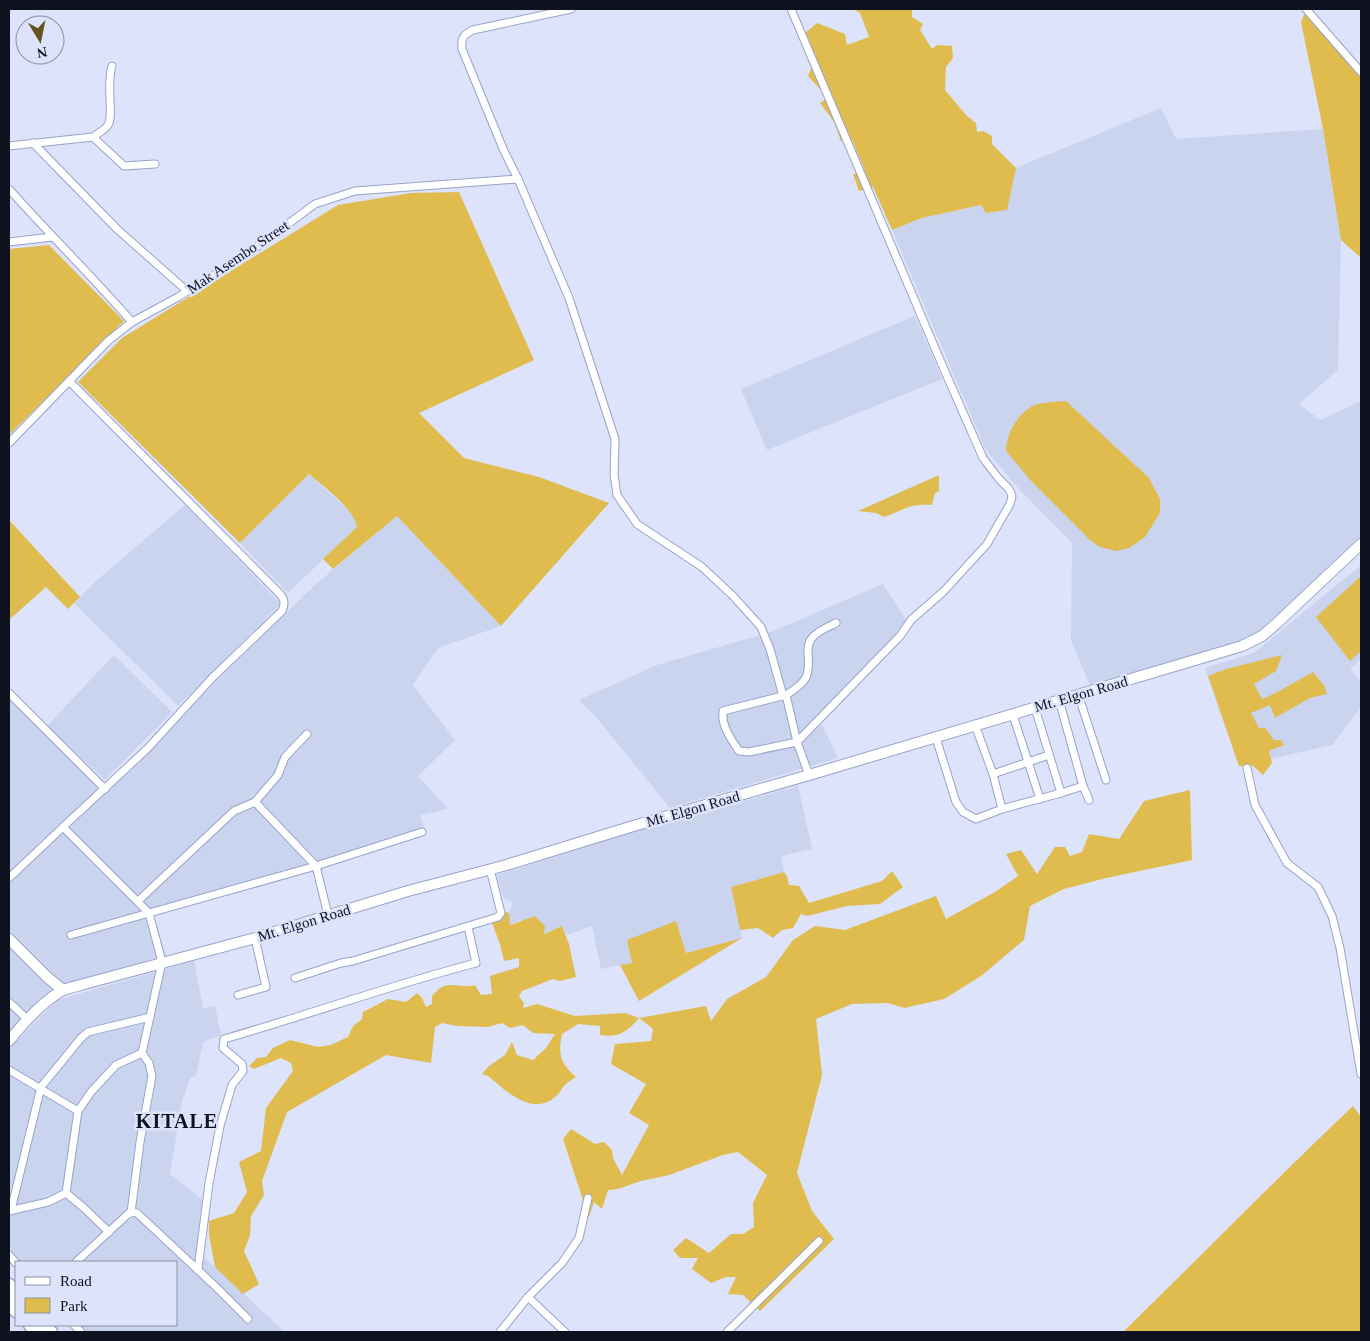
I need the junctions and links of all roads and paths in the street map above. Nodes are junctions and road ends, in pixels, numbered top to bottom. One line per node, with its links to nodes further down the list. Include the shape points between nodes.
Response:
1 (571, 9): 10 (street, via 473,30 464,34 461,41)
2 (791, 9): 29 (street, via 979,450 1012,496 987,544)
3 (1306, 9): 5 (street)
4 (112, 66): 6 (street, via 109,79 111,117 108,125)
5 (1361, 72)
6 (92, 137): 7 (street); 9 (street, via 124,166)
7 (33, 143): 8 (street); 14 (street, via 117,229)
8 (9, 146)
9 (155, 164)
10 (518, 179): 14 (street, Mak Asembo Street, via 355,191 315,204 242,258); 22 (street, via 569,298 607,412 615,439 617,495 637,524 702,567 761,627)
11 (9, 189): 12 (street)
12 (52, 237): 13 (street); 15 (street)
13 (9, 242)
14 (187, 291): 15 (street, Mak Asembo Street)
15 (132, 322): 16 (street, Mak Asembo Street, via 108,341)
16 (69, 381): 17 (street, Mak Asembo Street); 37 (street, via 280,594 285,605 212,678 147,750)
17 (9, 443)
18 (1361, 544): 21 (street, Mt. Elgon Road, via 1295,608 1252,642)
19 (836, 623): 22 (street, via 810,640 810,671 797,688)
20 (9, 693): 37 (street)
21 (1078, 694): 23 (street, Mt. Elgon Road); 35 (street)
22 (784, 695): 29 (street); 29 (street, via 723,711 722,719 739,751)
23 (1058, 700): 24 (street, Mt. Elgon Road); 36 (street)
24 (1035, 708): 25 (street, Mt. Elgon Road); 30 (street)
25 (1013, 714): 26 (street, Mt. Elgon Road); 31 (street)
26 (974, 725): 28 (street, Mt. Elgon Road); 33 (street)
27 (308, 734): 41 (street, via 285,757 278,775)
28 (936, 738): 34 (street, Mt. Elgon Road); 42 (street, via 956,802 963,812 976,819)
29 (797, 742): 34 (street)
30 (1049, 755): 31 (street); 38 (street)
31 (1028, 762): 33 (street); 39 (street)
32 (1247, 768): 65 (street, via 1255,805 1287,863 1318,887 1332,916)
33 (992, 774): 42 (street)
34 (809, 775): 46 (street, Mt. Elgon Road)
35 (1106, 780)
36 (1083, 786): 38 (street); 40 (street)
37 (105, 789): 43 (street)
38 (1061, 794): 39 (street)
39 (1040, 799): 42 (street)
40 (1089, 800)
41 (255, 802): 45 (street); 48 (street, via 234,811)
42 (1002, 809)
43 (63, 826): 47 (street); 48 (street)
44 (422, 832): 45 (street)
45 (316, 866): 49 (street); 50 (street)
46 (490, 869): 50 (street, Mt. Elgon Road); 51 (street, via 501,913 498,918)
47 (9, 878)
48 (138, 900): 49 (street)
49 (149, 913): 52 (street); 55 (street)
50 (328, 915): 53 (street, Mt. Elgon Road)
51 (468, 927): 56 (street); 75 (street, via 476,963 224,1038 223,1048 242,1064 242,1071 232,1085 220,1126)
52 (72, 935)
53 (254, 938): 55 (street, Mt. Elgon Road); 58 (street, via 266,987)
54 (9, 939): 57 (street)
55 (162, 962): 57 (street, Mt. Elgon Road); 60 (street)
56 (295, 978)
57 (63, 990): 61 (street, Mt. Elgon Road)
58 (238, 994)
59 (9, 1002): 61 (street)
60 (150, 1017): 63 (street); 66 (street, via 88,1032)
61 (27, 1019): 62 (street, Mt. Elgon Road)
62 (9, 1041)
63 (142, 1053): 67 (street, via 116,1065); 71 (street, via 149,1062 152,1076)
64 (9, 1070): 66 (street)
65 (1361, 1074)
66 (41, 1088): 67 (street); 70 (street)
67 (78, 1110): 68 (street)
68 (66, 1193): 70 (street, via 48,1202); 72 (street)
69 (588, 1198): 76 (street, via 578,1238 562,1263)
70 (10, 1211)
71 (130, 1213): 72 (street); 75 (street, via 137,1213)
72 (109, 1232): 74 (street)
73 (820, 1241): 80 (street)
74 (77, 1261)
75 (198, 1269): 77 (street)
76 (528, 1297): 78 (street); 79 (street)
77 (248, 1319)
78 (500, 1332)
79 (565, 1332)
80 (727, 1332)

